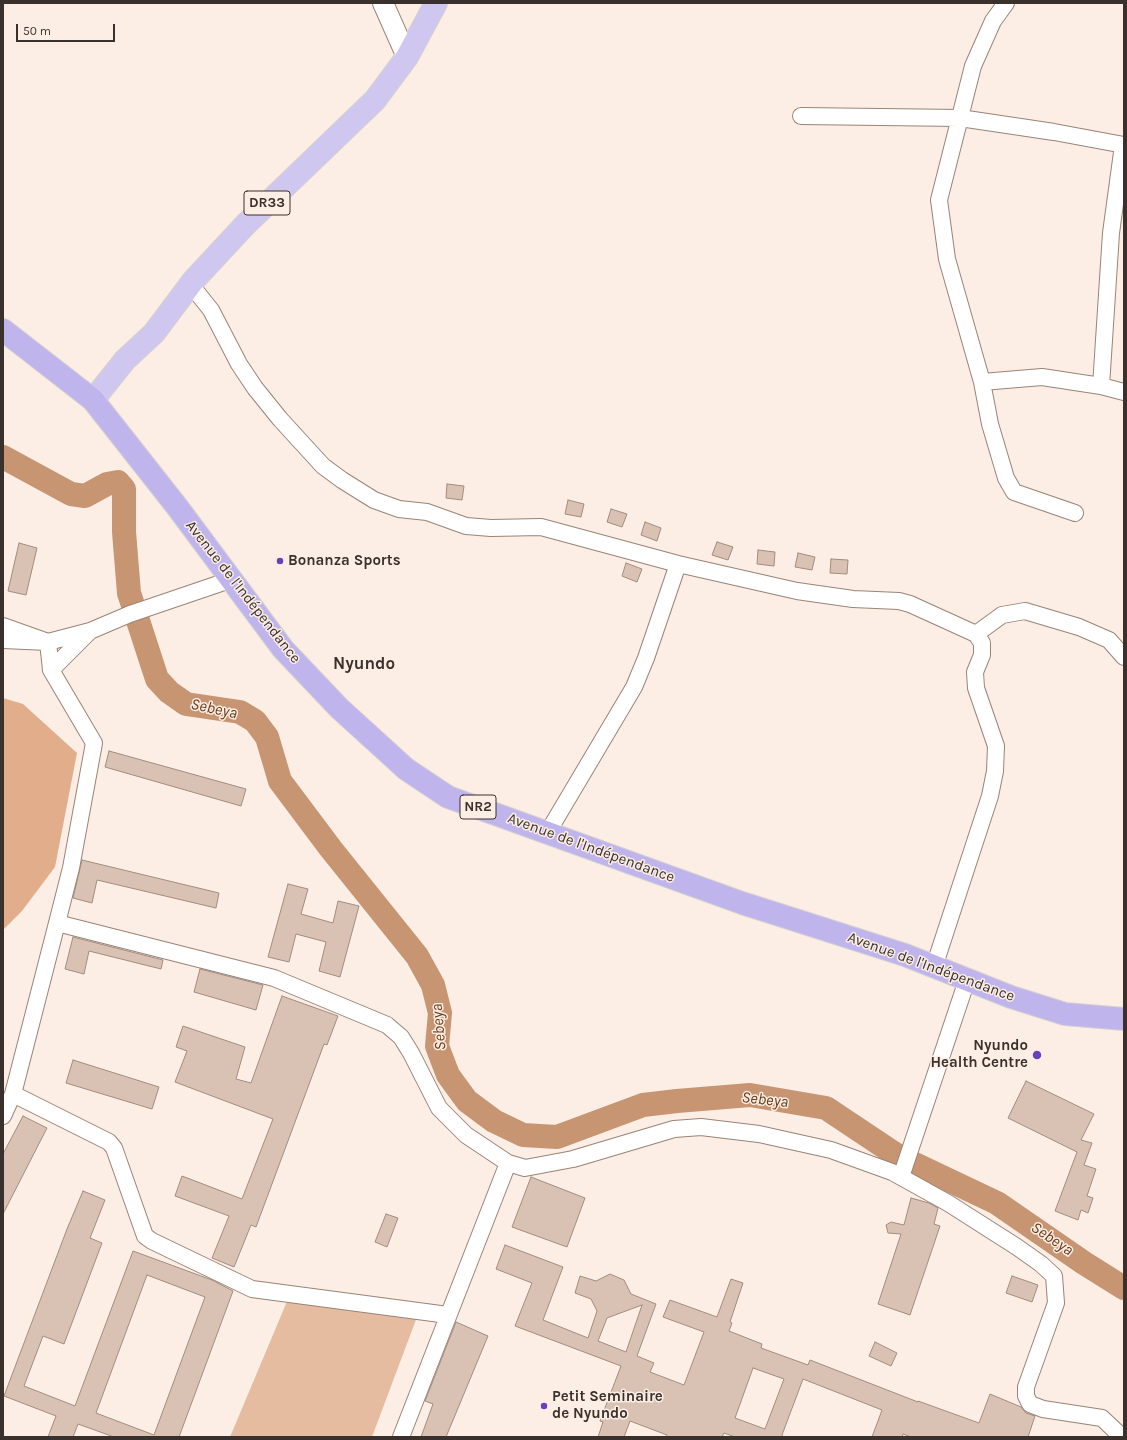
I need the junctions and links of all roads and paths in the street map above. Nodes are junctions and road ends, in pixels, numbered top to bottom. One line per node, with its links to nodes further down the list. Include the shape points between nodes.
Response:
1 (383, 3): 4 (street)
2 (436, 3): 4 (main road, DR33)
3 (1006, 3): 6 (street, via 993,21 973,66)
4 (407, 57): 8 (main road, DR33, via 375,100 245,225)
5 (801, 116): 6 (street)
6 (960, 118): 7 (street); 10 (street, via 939,200 947,258)
7 (1123, 145): 11 (street, via 1110,233)
8 (191, 285): 13 (main road, DR33, via 160,326 125,360); 15 (street, via 211,310 239,364 255,388 290,430 324,466 374,500 399,509 427,512 466,526 541,527)
9 (3, 330): 13 (highway, Avenue de l'Indépendance / NR2)
10 (982, 382): 11 (street, via 1042,377); 14 (street, via 990,424 1006,478 1014,492)
11 (1101, 386): 12 (street)
12 (1124, 392)
13 (92, 400): 16 (highway, Avenue de l'Indépendance / NR2, via 178,508)
14 (1075, 513)
15 (678, 564): 19 (street, via 796,591 853,599 899,601); 24 (street, via 634,687)
16 (230, 580): 18 (street, via 130,614); 24 (highway, Avenue de l'Indépendance / NR2, via 283,649 339,708 406,769 448,797)
17 (3, 626): 21 (street)
18 (90, 631): 21 (street); 23 (street)
19 (976, 634): 22 (street, via 1002,615 1025,611 1079,627 1109,640); 26 (street, via 982,643 982,655 975,672 976,688 996,746 995,770 990,796)
20 (3, 640): 21 (street)
21 (48, 642): 23 (street)
22 (1124, 657)
23 (51, 670): 25 (street, via 94,743 71,868)
24 (548, 832): 26 (highway, Avenue de l'Indépendance / NR2, via 742,903)
25 (57, 923): 29 (street); 31 (street, via 274,978 387,1025 400,1036 411,1053 439,1108 466,1135)
26 (934, 966): 27 (highway, Avenue de l'Indépendance / NR2)
27 (967, 980): 28 (highway, Avenue de l'Indépendance / NR2, via 1065,1014); 32 (street)
28 (1124, 1019)
29 (13, 1094): 30 (street); 33 (street, via 109,1142 114,1148 145,1236 152,1241 252,1289)
30 (3, 1116)
31 (508, 1163): 32 (street, via 525,1168 566,1161 674,1129 701,1127 759,1134 831,1150 892,1172); 33 (street)
32 (905, 1165): 35 (street, via 948,1203 1041,1264 1054,1276 1056,1303 1026,1387 1026,1396 1030,1404 1043,1409 1102,1418)
33 (448, 1315): 34 (street)
34 (401, 1437)
35 (1122, 1437)

